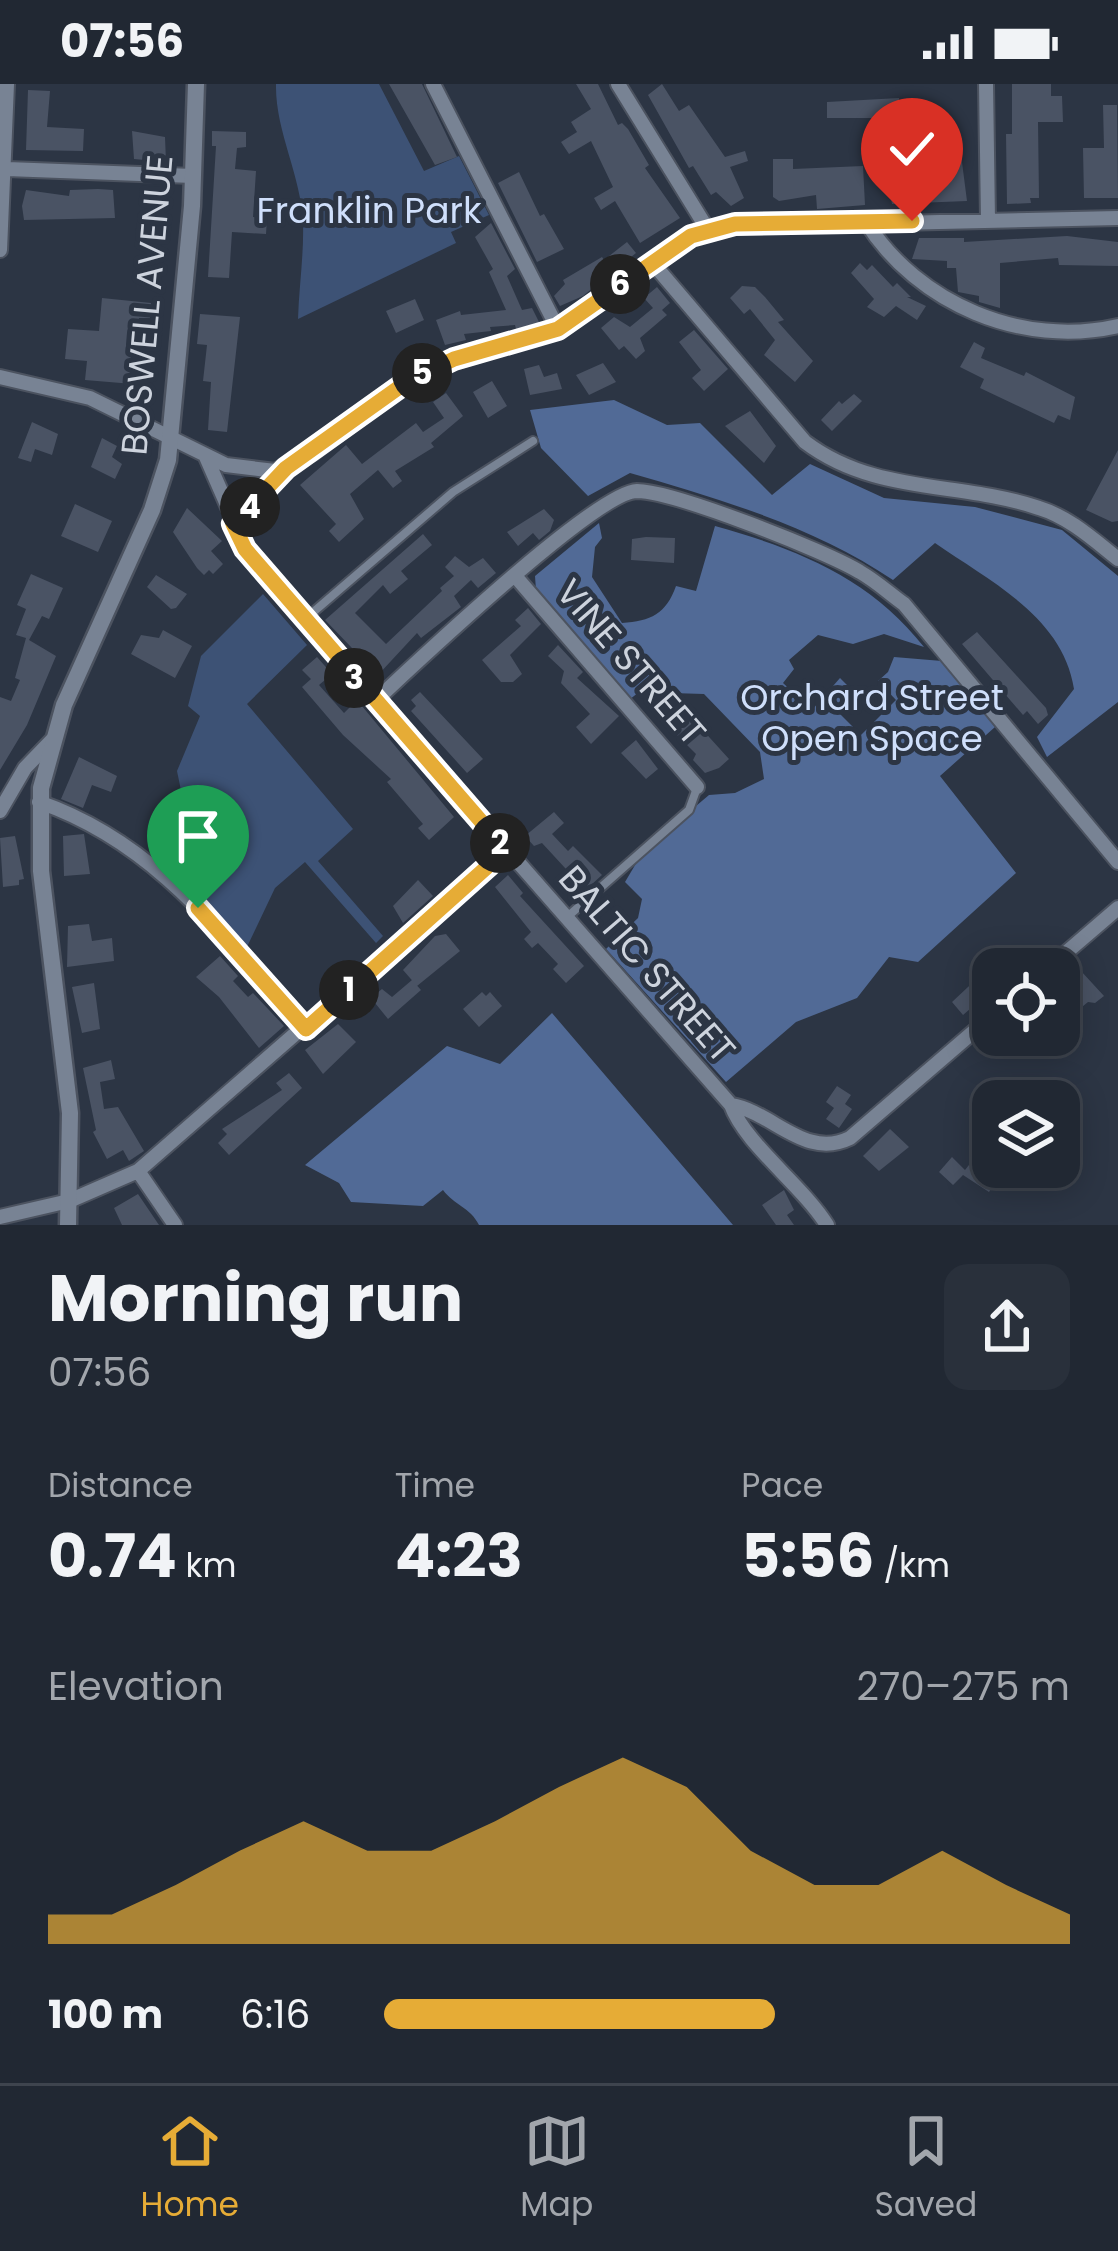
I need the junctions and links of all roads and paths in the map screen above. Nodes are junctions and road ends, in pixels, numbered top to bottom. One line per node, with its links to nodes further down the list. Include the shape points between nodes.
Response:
1 (8, 84): 6 (street)
2 (196, 84): 7 (street, BOSWELL AVENUE)
3 (433, 84): 15 (street)
4 (619, 84): 11 (street)
5 (986, 84): 9 (street)
6 (7, 170): 7 (street); 12 (street)
7 (194, 176): 17 (street, BOSWELL AVENUE)
8 (1118, 218): 9 (street)
9 (988, 220): 10 (street)
10 (866, 222): 11 (street); 14 (street, via 905,269 974,313 1037,328)
11 (708, 230): 13 (street)
12 (0, 250)
13 (651, 261): 15 (street); 22 (street, via 825,457 878,480 1040,508)
14 (1118, 326)
15 (558, 329): 20 (street, via 422,372)
16 (0, 377): 17 (street, via 90,398)
17 (171, 439): 19 (street); 26 (street, BOSWELL AVENUE, via 152,510)
18 (532, 441): 24 (lane, via 453,492)
19 (206, 457): 20 (street, via 258,472); 21 (street, BALTIC STREET)
20 (286, 468): 21 (street)
21 (233, 524): 24 (street, BALTIC STREET)
22 (1118, 557)
23 (516, 577): 25 (street); 27 (street, VINE STREET); 31 (street, via 634,490 860,571 904,604)
24 (304, 620): 25 (street, BALTIC STREET)
25 (375, 701): 30 (street, BALTIC STREET)
26 (52, 740): 28 (street, BOSWELL AVENUE); 29 (street)
27 (697, 787): 33 (lane, via 688,810)
28 (39, 802): 35 (street, via 148,859); 39 (street, BOSWELL AVENUE, via 68,1088)
29 (0, 810)
30 (506, 850): 33 (street, BALTIC STREET); 35 (street)
31 (1118, 862)
32 (1118, 908): 34 (street)
33 (566, 918): 37 (street, BALTIC STREET)
34 (1071, 948)
35 (306, 1029): 38 (street)
36 (972, 1033): 37 (street, via 836,1144 813,1143)
37 (731, 1105): 43 (street, BALTIC STREET)
38 (138, 1171): 39 (street); 42 (street)
39 (69, 1202): 40 (street); 41 (street, BOSWELL AVENUE)
40 (0, 1217)
41 (68, 1225)
42 (175, 1225)
43 (827, 1225)

